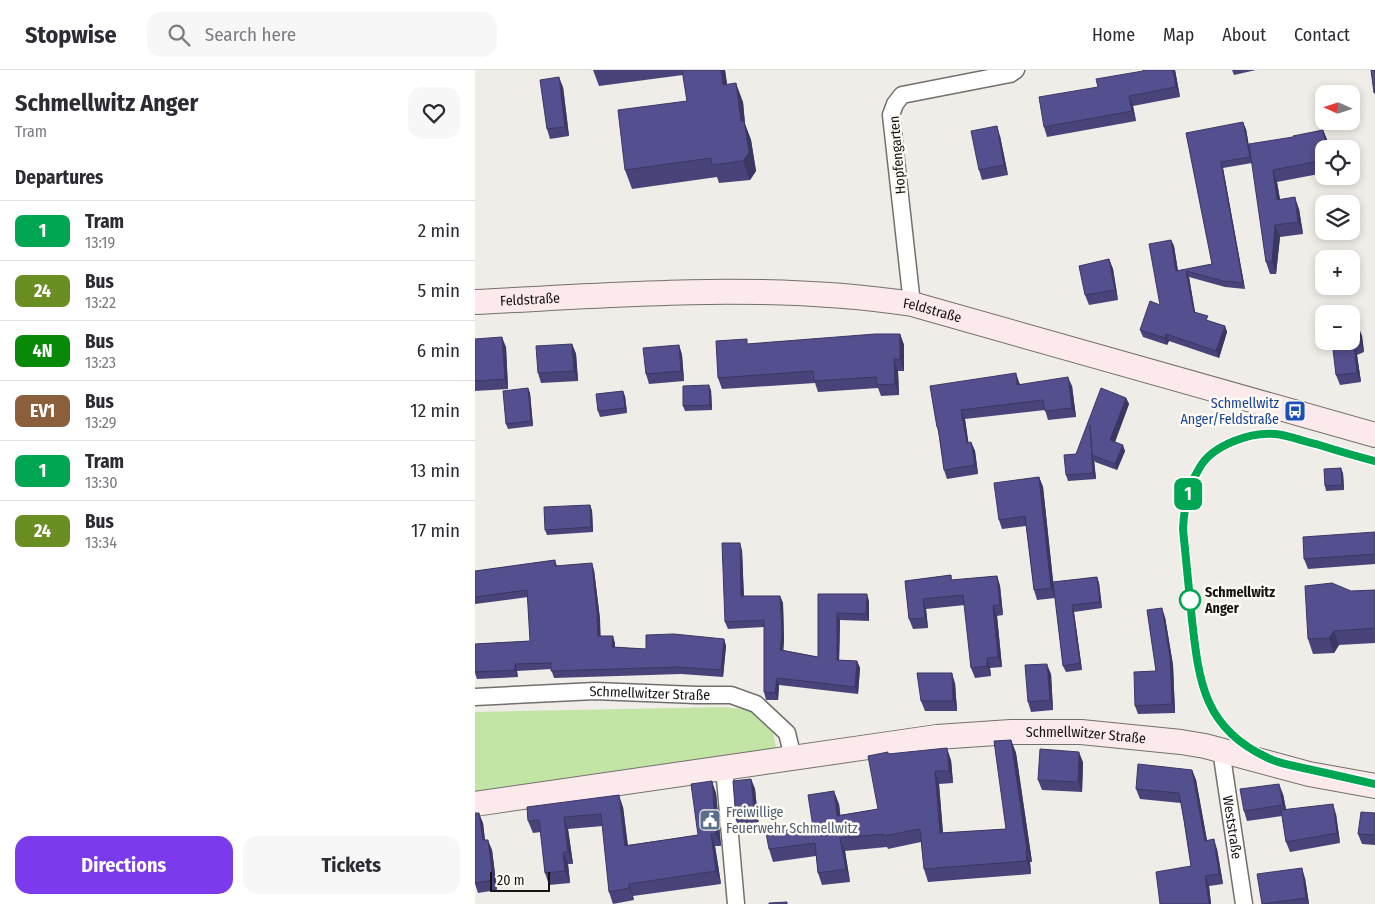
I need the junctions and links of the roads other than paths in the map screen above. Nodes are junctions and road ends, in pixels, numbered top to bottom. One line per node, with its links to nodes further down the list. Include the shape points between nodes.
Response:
1 (1016, 70): 3 (street, Hopfengarten, via 1010,74 902,95 895,104 891,115)
2 (475, 302): 3 (street, Feldstraße, via 741,291 869,297)
3 (912, 304): 4 (street, Feldstraße)
4 (1375, 434)
5 (475, 696): 7 (street, Schmellwitzer Straße, via 595,691 731,695 756,704 787,733)
6 (1221, 750): 7 (street, Schmellwitzer Straße, via 1181,742 1081,732 1011,732 937,737); 9 (street, Schmellwitzer Straße, via 1309,774); 12 (street, Weststraße)
7 (793, 758): 8 (street, Schmellwitzer Straße)
8 (724, 767): 10 (street, Schmellwitzer Straße); 11 (street)
9 (1375, 786)
10 (475, 804)
11 (735, 904)
12 (1244, 904)

